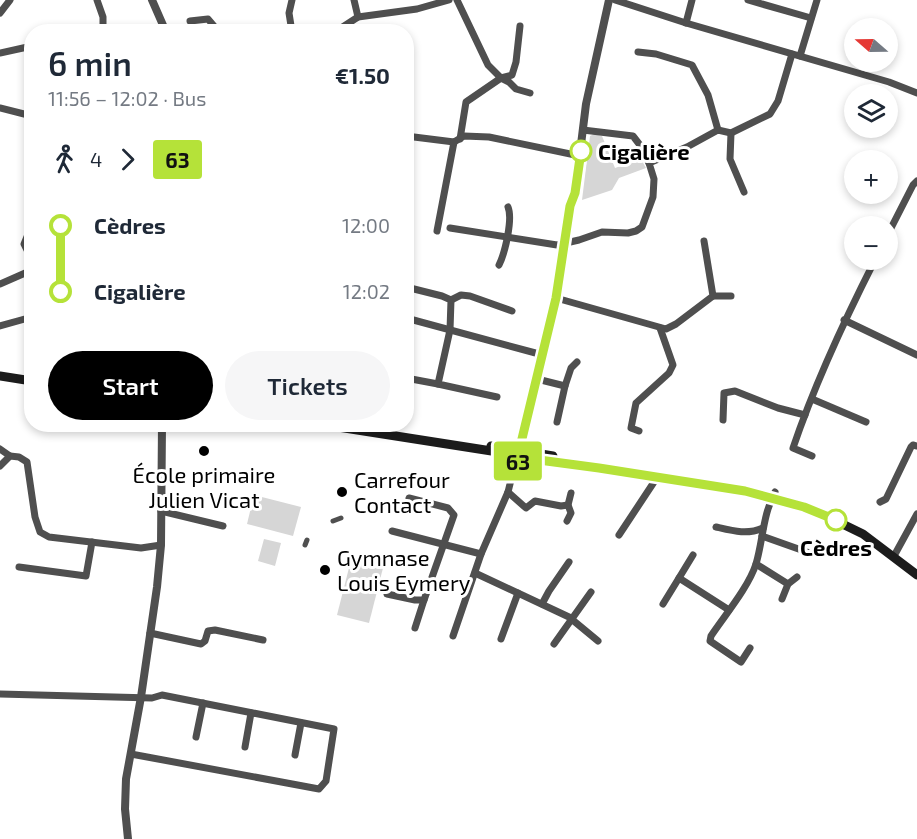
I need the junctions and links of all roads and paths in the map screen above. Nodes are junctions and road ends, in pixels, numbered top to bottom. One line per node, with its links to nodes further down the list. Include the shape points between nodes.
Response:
1 (10, 0): 13 (street)
2 (97, 0): 18 (street)
3 (153, 0): 19 (street)
4 (292, 0): 21 (street)
5 (354, 0): 14 (street)
6 (449, 0): 14 (street)
7 (457, 0): 28 (street, via 488,65)
8 (609, 0): 33 (street, via 591,75)
9 (615, 0): 17 (street)
10 (692, 0): 17 (street)
11 (748, 0): 15 (street)
12 (817, 0): 15 (street)
13 (0, 13)
14 (358, 17): 22 (street)
15 (811, 18): 27 (street)
16 (190, 21): 20 (street, via 208,19)
17 (686, 23): 27 (street)
18 (103, 24)
19 (163, 24)
20 (212, 24)
21 (291, 24)
22 (347, 24)
23 (520, 26): 28 (street, via 512,75)
24 (24, 48): 26 (street)
25 (638, 52): 34 (street, via 692,65 708,95)
26 (0, 53)
27 (796, 55): 30 (street); 35 (street, via 775,109)
28 (501, 78): 29 (street); 37 (street, via 466,102)
29 (530, 93)
30 (917, 93)
31 (0, 108): 32 (street)
32 (24, 115)
33 (584, 130): 38 (street); 39 (street, via 633,136)
34 (718, 130): 35 (street); 39 (street)
35 (731, 133): 41 (street, via 730,159)
36 (414, 137): 37 (street)
37 (457, 141): 38 (street, via 464,136 489,137); 45 (street)
38 (580, 156): 48 (street)
39 (649, 163): 48 (street, via 653,197 642,227 628,233 602,232)
40 (917, 181): 43 (street)
41 (744, 192)
42 (508, 207): 46 (street)
43 (897, 216)
44 (450, 228): 46 (street)
45 (437, 231)
46 (506, 238): 48 (street); 49 (street)
47 (704, 241): 54 (street)
48 (565, 244): 56 (street)
49 (499, 265)
50 (870, 270): 61 (street)
51 (24, 274): 52 (street)
52 (0, 284)
53 (414, 289): 57 (street)
54 (713, 296): 55 (street); 63 (street, via 676,324)
55 (730, 296)
56 (556, 298): 63 (street); 65 (street)
57 (451, 300): 58 (street, via 460,295 470,296); 64 (street)
58 (512, 311)
59 (24, 319): 62 (street)
60 (414, 320): 64 (street)
61 (844, 320): 66 (street); 75 (street)
62 (0, 326)
63 (660, 328): 80 (street, via 673,365 636,403 632,428)
64 (450, 330): 65 (street); 72 (street)
65 (543, 355): 69 (street)
66 (917, 355)
67 (577, 362): 73 (street)
68 (0, 376): 70 (main road)
69 (537, 379): 73 (street); 85 (street)
70 (24, 380)
71 (414, 380): 72 (street)
72 (438, 384): 74 (street)
73 (565, 386): 78 (street)
74 (497, 397)
75 (812, 399): 76 (street); 79 (street)
76 (805, 415): 77 (street, via 735,391 724,393); 87 (street, via 793,448)
77 (723, 420)
78 (557, 422)
79 (866, 422)
80 (639, 431)
81 (164, 432): 96 (street)
82 (366, 432): 85 (main road)
83 (917, 446): 94 (street, via 911,447 886,499)
84 (0, 449): 86 (street)
85 (518, 454): 89 (main road); 90 (street); 92 (main road, via 652,470)
86 (10, 456): 88 (street); 106 (street, via 27,462 40,532 49,537)
87 (812, 456)
88 (0, 466)
89 (658, 477): 92 (main road); 105 (street)
90 (508, 492): 95 (street, via 526,508 536,501); 111 (street)
91 (571, 493): 95 (street)
92 (774, 495): 104 (street); 110 (main road, via 806,502 849,520)
93 (409, 498): 107 (street, via 448,508 454,515)
94 (880, 502)
95 (568, 505): 100 (street, via 571,513)
96 (161, 511): 101 (street); 108 (street)
97 (917, 514): 110 (street)
98 (340, 518): 99 (street)
99 (333, 521)
100 (567, 521)
101 (223, 526)
102 (716, 527): 104 (street)
103 (392, 531): 107 (street)
104 (762, 532): 109 (street); 114 (street)
105 (619, 535)
106 (92, 542): 108 (street, via 141,548); 115 (street, via 86,576)
107 (445, 543): 111 (street); 126 (street)
108 (161, 545): 132 (street)
109 (807, 552)
110 (895, 553): 116 (main road); 118 (main road)
111 (481, 554): 117 (street)
112 (693, 555): 120 (street)
113 (569, 562): 127 (street)
114 (756, 564): 121 (street); 129 (street)
115 (19, 567)
116 (917, 568)
117 (475, 573): 123 (street); 133 (street)
118 (917, 575)
119 (797, 577): 121 (street)
120 (680, 578): 128 (street); 129 (street)
121 (788, 584): 125 (street)
122 (591, 591): 130 (street)
123 (518, 592): 127 (street); 134 (street)
124 (387, 594): 126 (street)
125 (782, 599)
126 (424, 600): 131 (street)
127 (542, 604): 130 (street)
128 (663, 604)
129 (729, 610): 138 (street, via 710,641 741,662)
130 (572, 619): 136 (street); 137 (street)
131 (415, 628)
132 (150, 633): 135 (street, via 201,644 208,631 214,630); 140 (street)
133 (453, 636)
134 (501, 639)
135 (263, 640)
136 (598, 641)
137 (554, 644)
138 (750, 648)
139 (0, 694): 140 (street)
140 (141, 697): 141 (street, via 162,695); 146 (street)
141 (203, 703): 142 (street); 144 (street)
142 (251, 713): 143 (street); 145 (street)
143 (301, 723): 146 (street, via 334,729 326,781 319,789); 147 (street)
144 (196, 737)
145 (245, 747)
146 (131, 754): 148 (street, via 125,795)
147 (295, 755)
148 (128, 839)

